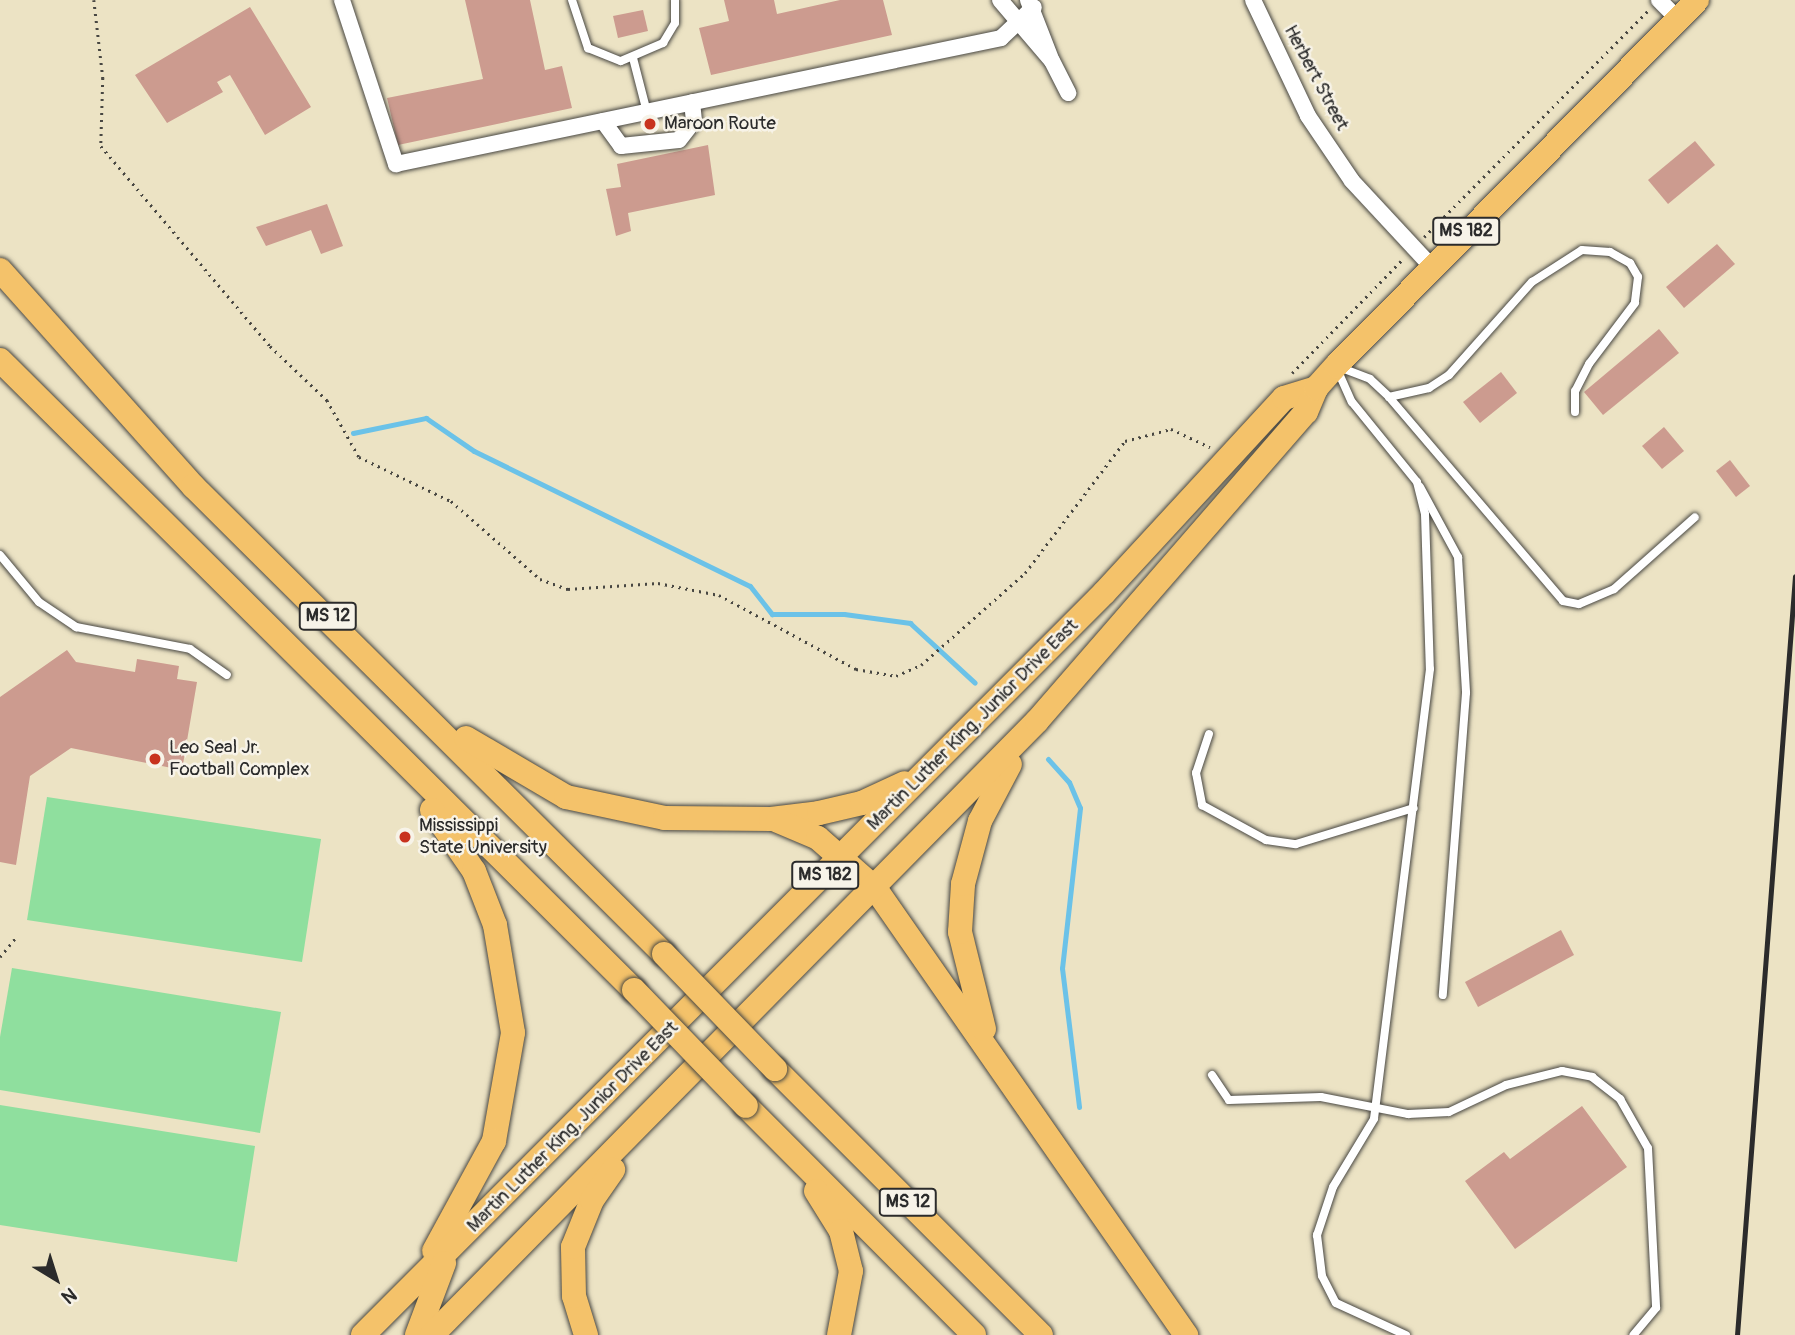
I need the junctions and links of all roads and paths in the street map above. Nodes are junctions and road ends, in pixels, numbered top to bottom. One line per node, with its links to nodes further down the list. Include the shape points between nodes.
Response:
1 (94, 0): 29 (path, via 103,78 101,146 270,346 327,400 359,457 451,501 540,579 568,589 658,583 719,595 856,669 896,676 927,660 1025,573 1125,442 1171,429)
2 (342, 0): 17 (street, via 397,164)
3 (572, 0): 12 (lane, via 588,48 621,61)
4 (675, 0): 12 (lane, via 670,34)
5 (1000, 0): 11 (street)
6 (1253, 0): 18 (street, Herbert Street, via 1308,116 1352,181)
7 (1659, 0): 10 (street); 18 (path)
8 (1697, 0): 10 (main road, Martin Luther King, Junior Drive East / MS 182)
9 (1031, 3): 11 (street); 13 (street)
10 (1678, 19): 19 (main road, Martin Luther King, Junior Drive East / MS 182)
11 (1019, 23): 13 (street); 15 (street, via 1001,38)
12 (633, 58): 16 (lane)
13 (1052, 61): 14 (street)
14 (1068, 93)
15 (692, 102): 16 (street); 17 (street, via 694,121 679,140 621,146)
16 (647, 112): 17 (street)
17 (603, 121)
18 (1413, 248): 19 (street, Herbert Street); 24 (path)
19 (1432, 266): 23 (main road, Martin Luther King, Junior Drive East / MS 182)
20 (0, 270): 34 (main road, MS 12, via 102,390)
21 (0, 347): 27 (main road, MS 12)
22 (0, 360): 27 (main road)
23 (1336, 366): 25 (main road, Martin Luther King, Junior Drive East / MS 182); 26 (lane, via 1370,379); 30 (lane, via 1352,402)
24 (1283, 383)
25 (1316, 388): 37 (main road, Martin Luther King, Junior Drive East / MS 182, via 1306,412); 39 (main road, Martin Luther King, Junior Drive East / MS 182, via 1284,398 1104,593)
26 (1389, 397): 28 (lane, via 1429,388 1449,375 1532,282 1582,250 1610,251 1630,263 1638,277 1635,303 1589,364 1575,391); 31 (lane, via 1563,601 1579,604 1614,589)
27 (43, 401): 36 (main road, MS 12)
28 (1575, 412)
29 (1218, 450)
30 (1417, 482): 40 (lane, via 1424,514 1430,670); 46 (lane, via 1458,557 1463,631 1463,766)
31 (1695, 517)
32 (0, 555): 33 (lane)
33 (3, 566): 35 (lane, via 39,602 76,628 190,649)
34 (314, 603): 41 (main road, via 466,739 542,787 632,814); 60 (main road, MS 12, bridge)
35 (227, 675)
36 (348, 710): 51 (main road, MS 12, bridge); 53 (main road, via 459,844 490,911 509,976 511,1064 494,1141 462,1208)
37 (1037, 721): 43 (main road, Martin Luther King, Junior Drive East / MS 182); 47 (main road, via 994,788 963,884 966,968)
38 (1209, 734): 40 (lane, via 1196,773 1202,805 1266,840 1296,844)
39 (922, 775): 41 (main road, via 845,809); 42 (main road, Martin Luther King, Junior Drive East / MS 182)
40 (1413, 808): 49 (lane)
41 (771, 819): 42 (main road, via 818,838)
42 (839, 860): 43 (main road); 52 (main road, Martin Luther King, Junior Drive East / MS 182)
43 (875, 888): 47 (main road); 50 (main road, Martin Luther King, Junior Drive East / MS 182)
44 (17, 936): 45 (path)
45 (0, 957)
46 (1443, 995)
47 (1000, 1069): 61 (main road)
48 (1212, 1075): 49 (lane, via 1230,1100 1321,1097)
49 (1376, 1107): 62 (lane, via 1333,1187 1317,1235 1322,1276 1336,1303); 63 (lane, via 1408,1114 1449,1112 1506,1085 1562,1071 1592,1077 1620,1099 1648,1148 1658,1261 1656,1308)
50 (641, 1126): 56 (main road, Martin Luther King, Junior Drive East / MS 182); 57 (main road, via 592,1200 573,1247 574,1296)
51 (784, 1144): 58 (main road, via 833,1215 847,1250 850,1292); 59 (main road, MS 12)
52 (452, 1247): 53 (main road, Martin Luther King, Junior Drive East / MS 182); 55 (main road, via 425,1304)
53 (411, 1287): 54 (main road, Martin Luther King, Junior Drive East / MS 182)
54 (363, 1335)
55 (417, 1335)
56 (432, 1335)
57 (586, 1335)
58 (839, 1335)
59 (975, 1335)
60 (1041, 1335)
61 (1186, 1335)
62 (1406, 1335)
63 (1633, 1335)

